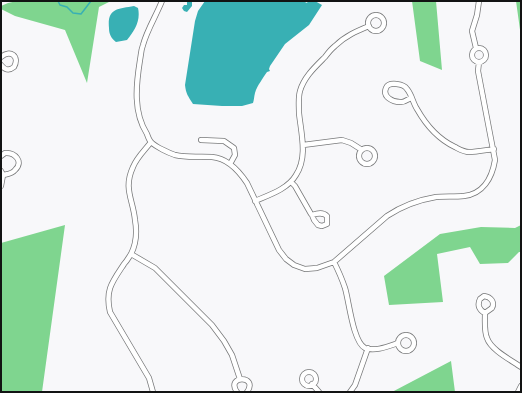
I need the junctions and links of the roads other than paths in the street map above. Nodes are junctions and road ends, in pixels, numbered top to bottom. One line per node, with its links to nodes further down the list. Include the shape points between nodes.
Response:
1 (162, 1): 10 (street, via 143,46 137,82 138,112)
2 (479, 1): 4 (street, via 478,15 472,31)
3 (369, 26): 11 (street, via 346,37 335,46 306,79 300,92 299,106)
4 (476, 48): 6 (street, via 472,56); 6 (street, via 485,50 486,54 485,59)
5 (1, 57): 7 (street, via 6,53 11,54 16,62 9,70)
6 (479, 62): 12 (street, via 478,72)
7 (1, 65)
8 (411, 98): 8 (street, via 403,86 390,84 386,88 385,95 390,99 403,102); 12 (street, via 426,123 445,142 469,152)
9 (201, 140): 15 (street, via 224,141 234,148 235,155)
10 (151, 142): 15 (street, via 175,155 213,157); 21 (street, via 139,156 129,176 129,196 135,220 135,242)
11 (303, 145): 13 (street, via 342,140); 17 (street, via 300,165)
12 (494, 149): 22 (street, via 494,169 483,188 470,195 443,196 406,205 387,216)
13 (362, 150)
14 (1, 156): 16 (street, via 9,153 15,155 18,160 16,170)
15 (230, 164): 19 (street, via 242,175)
16 (2, 173): 18 (street)
17 (291, 182): 19 (street); 20 (street)
18 (1, 186)
19 (255, 201): 22 (street, via 286,259 305,269)
20 (312, 215)
21 (131, 254): 27 (street, via 155,268 212,325 232,355); 30 (street, via 111,287 108,303 110,312 149,378)
22 (334, 262): 25 (street, via 345,288 357,339)
23 (485, 313): 26 (street, via 487,338 494,349)
24 (398, 343): 25 (street, via 376,349)
25 (368, 348): 34 (street)
26 (521, 367)
27 (240, 379): 31 (street, via 235,384); 32 (street, via 249,383)
28 (312, 384): 33 (street)
29 (521, 386): 35 (street)
30 (153, 392)
31 (237, 392)
32 (247, 392)
33 (319, 392)
34 (350, 392)
35 (518, 392)

